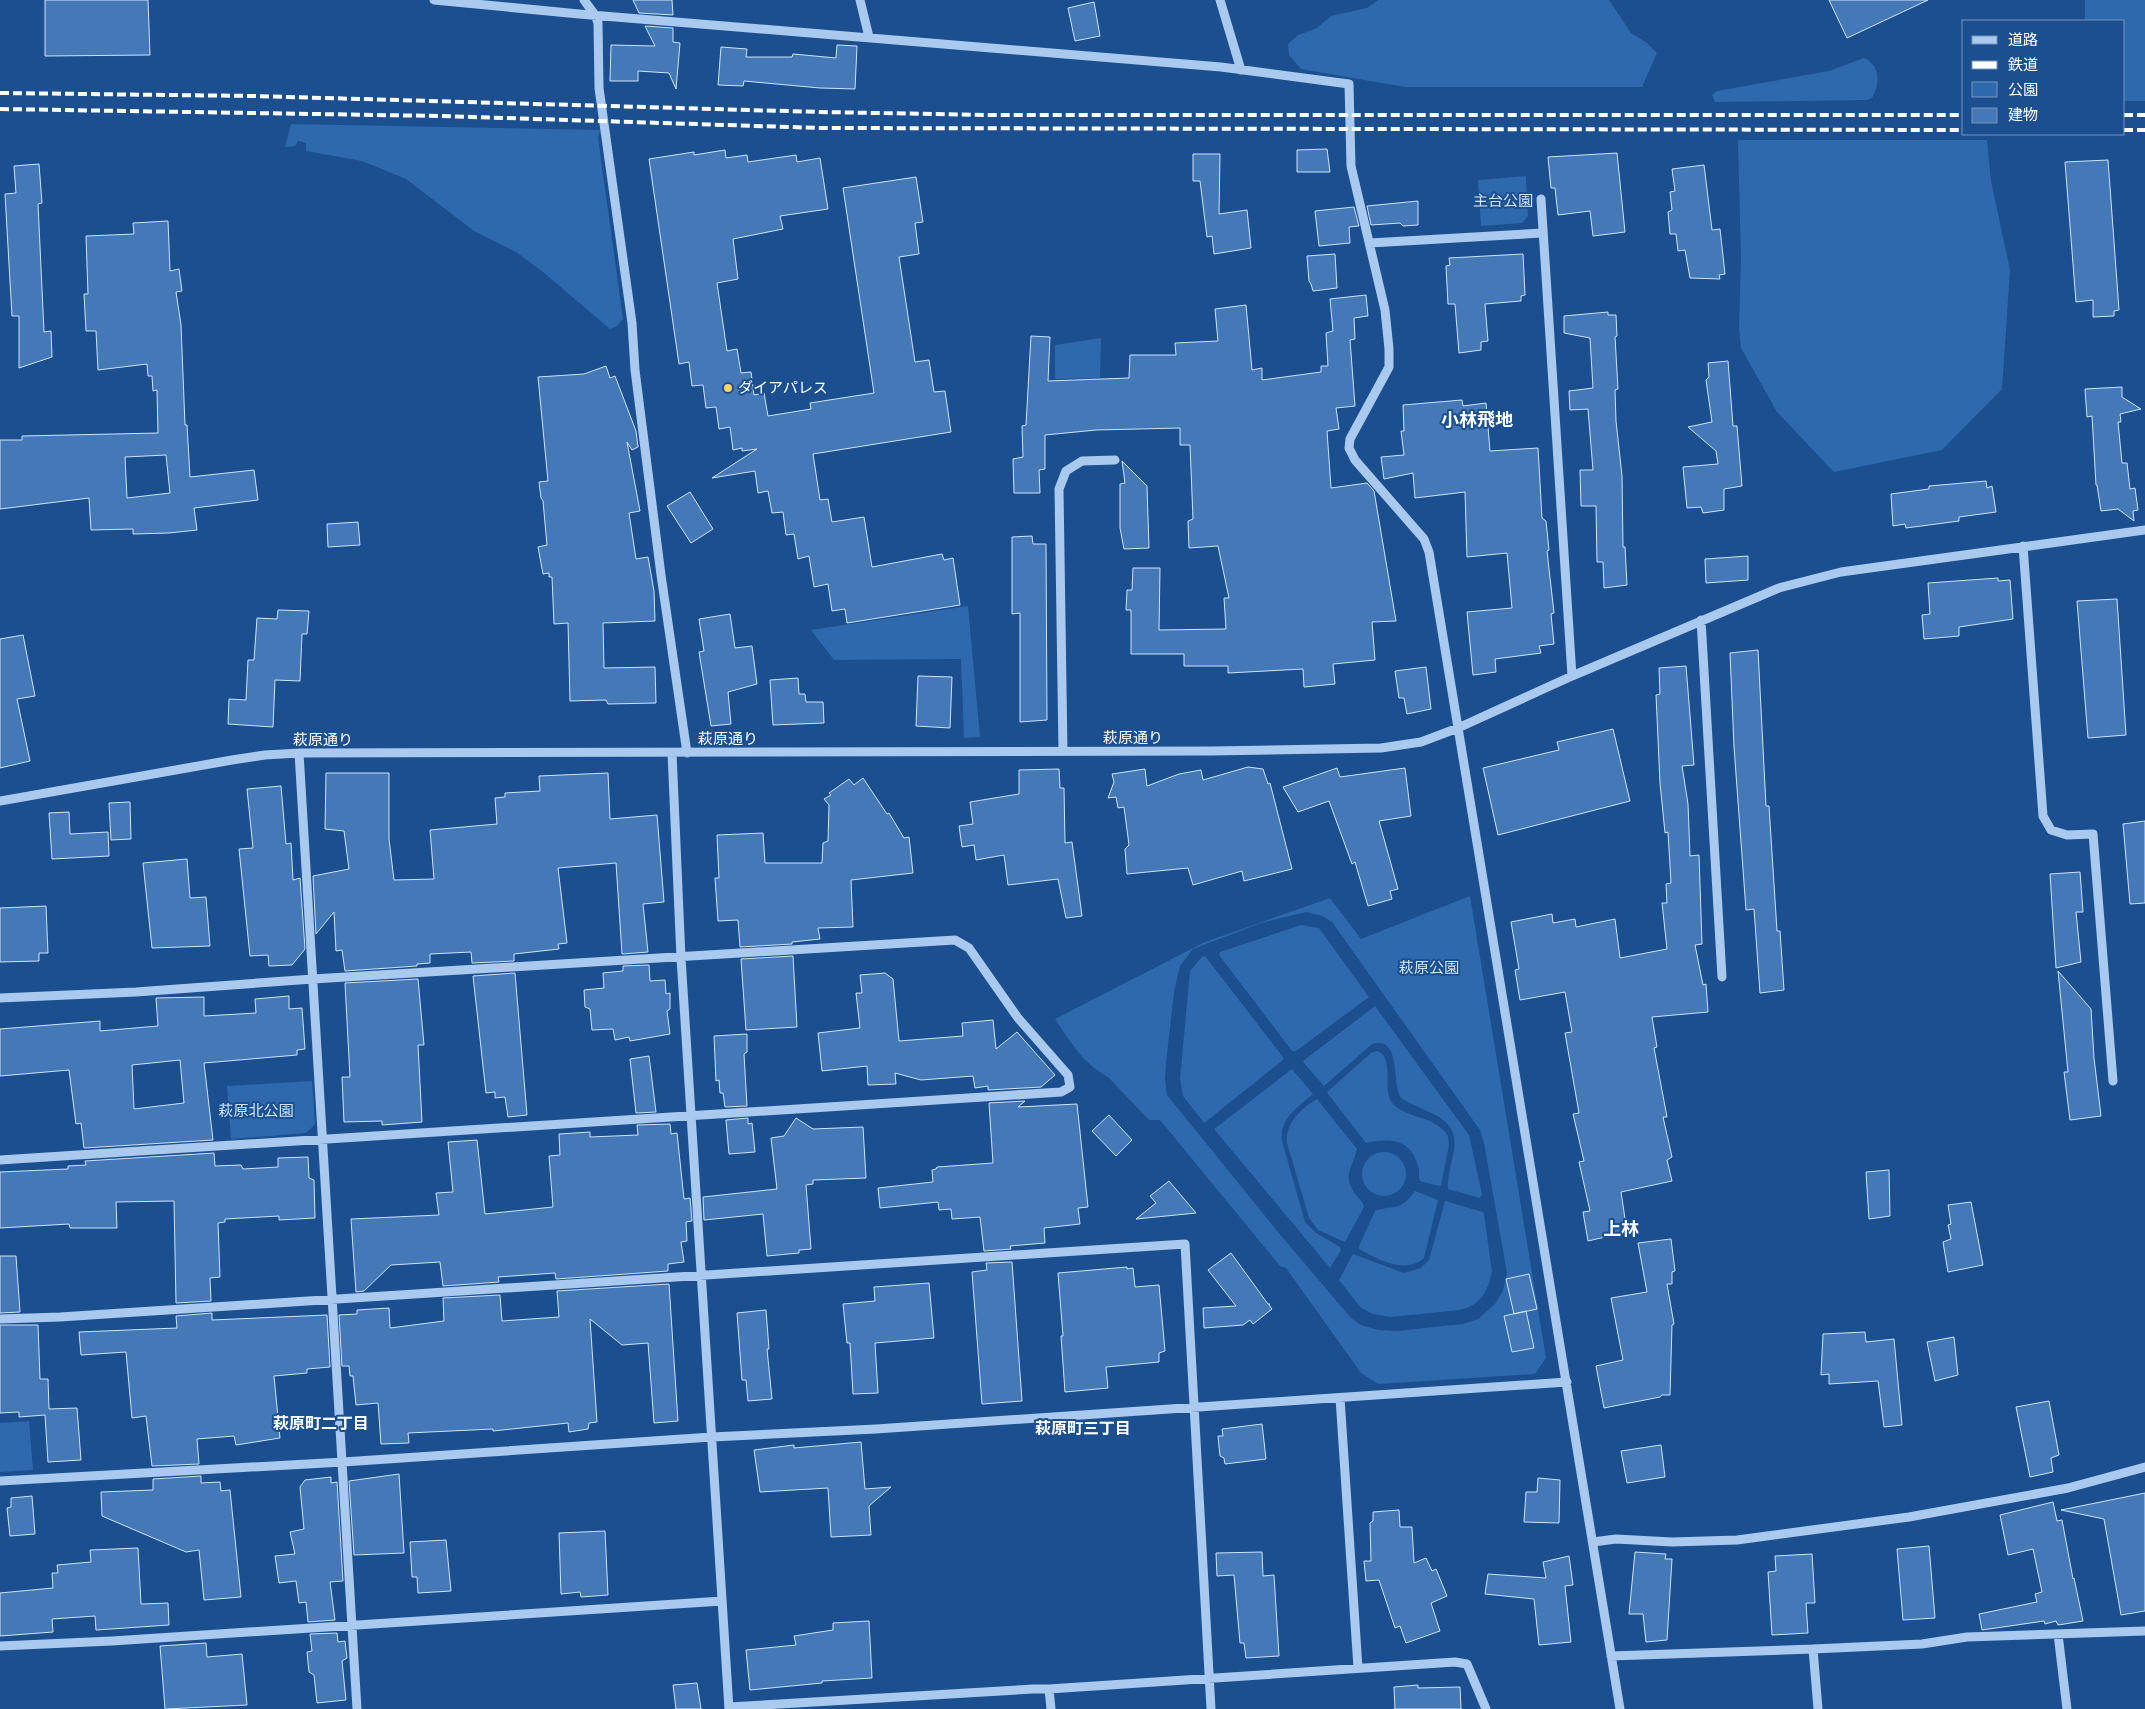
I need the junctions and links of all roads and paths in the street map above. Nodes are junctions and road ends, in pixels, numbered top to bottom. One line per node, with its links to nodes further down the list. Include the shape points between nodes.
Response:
1 (434, 0): 5 (street)
2 (584, 0): 5 (street)
3 (860, 0): 6 (street)
4 (1220, 0): 7 (street)
5 (595, 15): 6 (street); 17 (street, via 598,23 599,88)
6 (869, 37): 7 (street)
7 (1241, 70): 10 (street, via 1349,84 1351,166)
8 (1541, 199): 9 (street)
9 (1543, 233): 10 (street); 15 (street)
10 (1370, 243): 16 (street, via 1386,310 1389,366 1350,440 1349,448 1355,460 1424,539 1429,552)
11 (1114, 460): 18 (street, via 1082,460 1066,470 1060,489)
12 (2145, 530): 13 (street, 萩原通り)
13 (2023, 546): 14 (street, 萩原通り, via 1841,572 1780,588); 26 (street, via 2043,816 2050,830 2067,835 2093,834)
14 (1701, 620): 15 (street, 萩原通り); 23 (street)
15 (1572, 676): 16 (street, 萩原通り)
16 (1458, 728): 18 (street, 萩原通り, via 1421,742 1381,748); 33 (street)
17 (687, 752): 18 (street, 萩原通り); 19 (street, 萩原通り)
18 (1064, 752)
19 (672, 753): 20 (street, 萩原通り); 22 (street)
20 (299, 754): 21 (street, 萩原通り, via 232,760); 24 (street)
21 (0, 801)
22 (681, 958): 24 (street); 27 (street); 27 (street, via 955,940 969,948 1018,1018 1068,1075 1070,1087 1061,1092)
23 (1722, 977)
24 (312, 979): 25 (street); 28 (street)
25 (0, 998)
26 (2113, 1081)
27 (692, 1115): 28 (street); 30 (street)
28 (322, 1139): 29 (street); 31 (street)
29 (0, 1160)
30 (702, 1276): 31 (street); 35 (street, via 1185,1244); 36 (street)
31 (332, 1298): 32 (street); 37 (street)
32 (0, 1319)
33 (1567, 1382): 34 (street); 40 (street)
34 (1340, 1398): 35 (street); 48 (street)
35 (1193, 1407): 36 (street); 49 (street)
36 (712, 1437): 37 (street); 41 (street)
37 (343, 1462): 39 (street); 42 (street)
38 (2145, 1467): 40 (street, via 2064,1489 1909,1517 1738,1540 1672,1542 1616,1539)
39 (0, 1480)
40 (1593, 1542): 47 (street)
41 (722, 1601): 42 (street); 51 (street)
42 (352, 1624): 45 (street); 52 (street)
43 (2145, 1630): 44 (street)
44 (2058, 1634): 46 (street, via 1967,1637 1922,1644); 58 (street)
45 (0, 1646)
46 (1813, 1649): 47 (street); 57 (street)
47 (1611, 1656): 56 (street)
48 (1358, 1668): 49 (street); 55 (street, via 1467,1664)
49 (1208, 1678): 50 (street); 54 (street)
50 (1049, 1689): 51 (street, via 904,1695); 53 (street)
51 (729, 1708)
52 (357, 1709)
53 (1051, 1709)
54 (1211, 1709)
55 (1486, 1709)
56 (1620, 1709)
57 (1818, 1709)
58 (2067, 1709)

